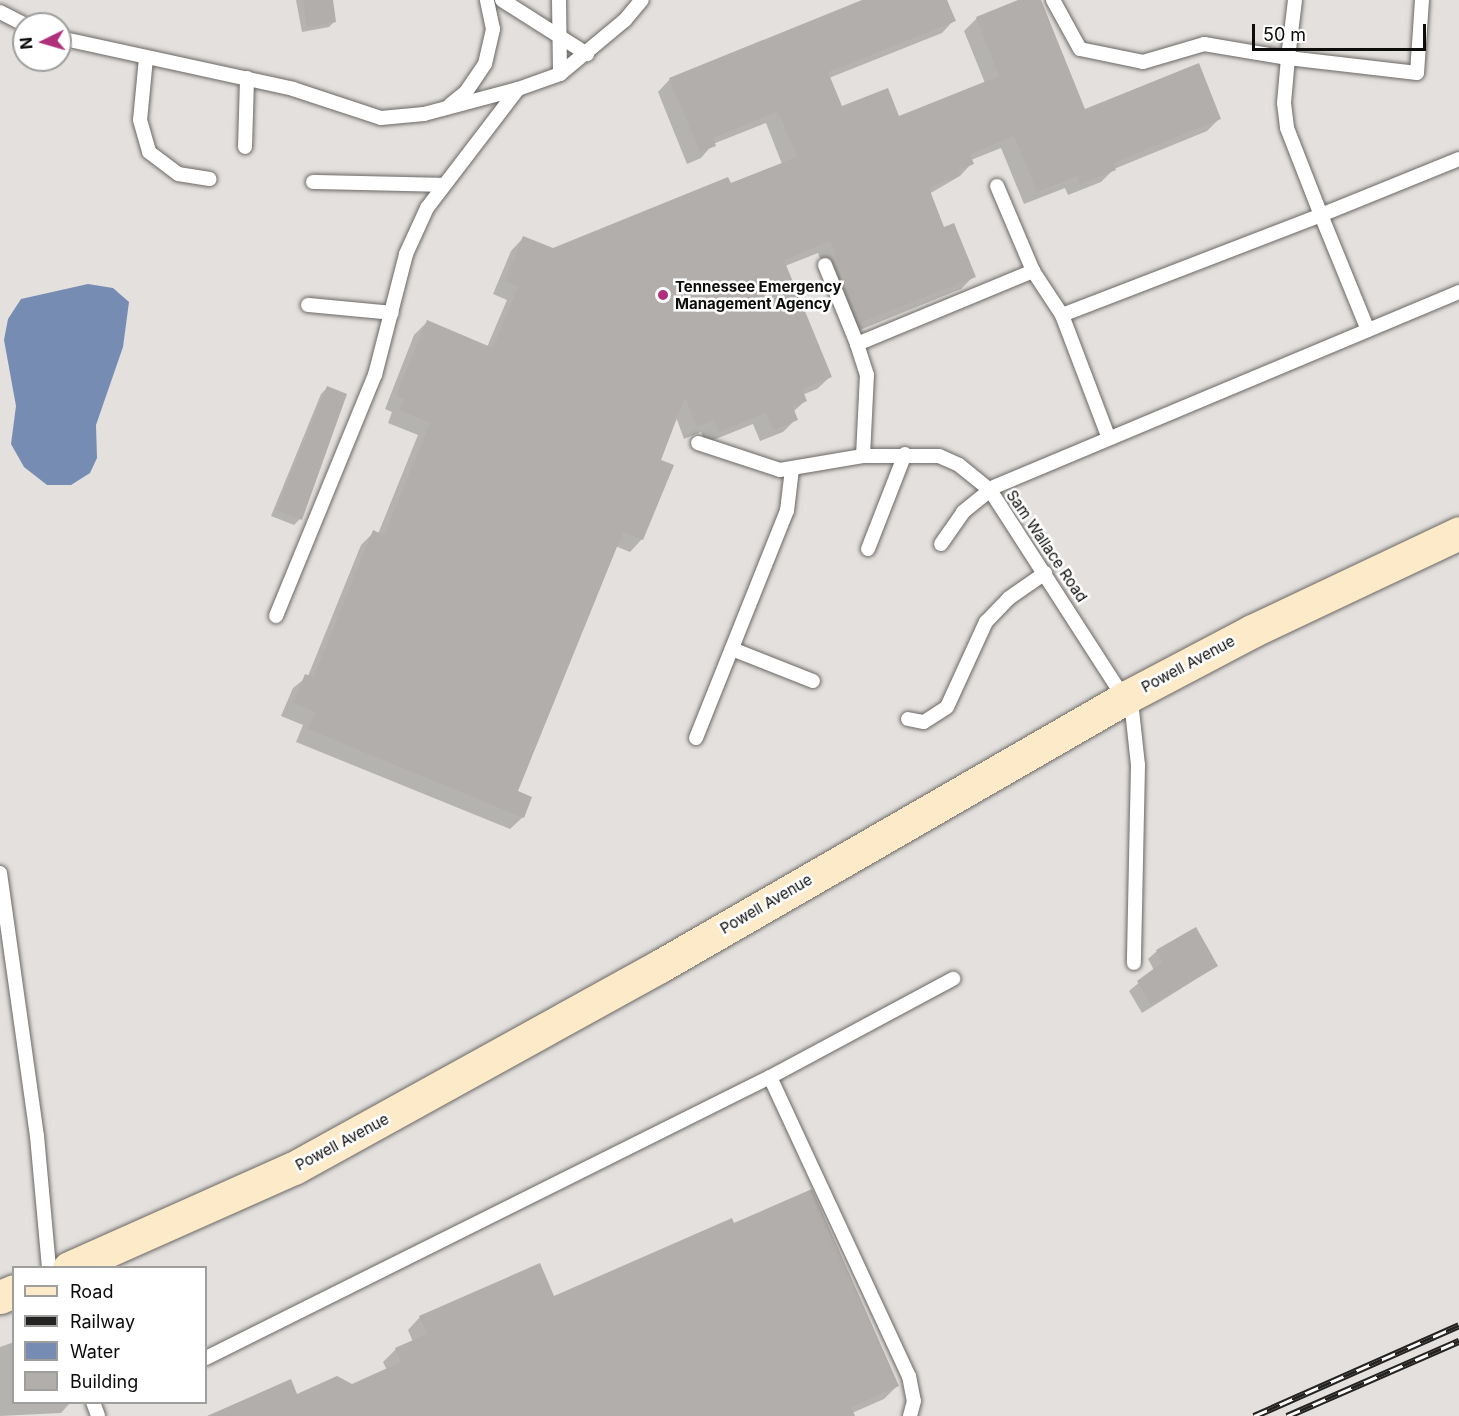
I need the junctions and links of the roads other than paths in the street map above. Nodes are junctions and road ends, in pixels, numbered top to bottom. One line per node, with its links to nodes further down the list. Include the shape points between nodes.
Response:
1 (487, 0): 16 (lane, via 493,29 486,64 466,92)
2 (502, 0): 8 (lane)
3 (559, 0): 8 (lane)
4 (642, 0): 10 (lane)
5 (1053, 0): 12 (lane, via 1080,49 1143,62 1204,44)
6 (1295, 0): 12 (lane)
7 (1422, 0): 12 (lane, via 1417,73)
8 (560, 37): 10 (lane); 13 (lane)
9 (72, 41): 11 (lane)
10 (587, 54): 13 (lane)
11 (146, 58): 14 (lane); 19 (lane, via 140,120 149,152 178,174)
12 (1288, 58): 23 (lane, via 1284,103 1287,128)
13 (560, 74): 15 (lane)
14 (247, 78): 16 (lane, via 381,118); 17 (lane)
15 (518, 89): 16 (lane); 21 (lane)
16 (447, 108)
17 (245, 147)
18 (1459, 159): 23 (lane)
19 (210, 179)
20 (313, 182): 21 (lane)
21 (441, 185): 28 (lane, via 406,254)
22 (997, 186): 25 (lane)
23 (1321, 214): 29 (lane); 30 (lane)
24 (825, 265): 31 (lane)
25 (1033, 271): 29 (lane); 31 (lane)
26 (1459, 292): 30 (lane)
27 (308, 305): 28 (lane)
28 (392, 312): 42 (lane, via 375,375)
29 (1062, 315): 32 (lane)
30 (1368, 330): 32 (lane)
31 (857, 345): 35 (lane, via 867,375)
32 (1108, 436): 37 (lane)
33 (698, 443): 36 (lane, Sam Wallace Road, via 770,468)
34 (905, 454): 35 (lane, Sam Wallace Road); 37 (lane, Sam Wallace Road, via 939,456 960,465); 40 (lane)
35 (863, 456): 36 (lane, Sam Wallace Road)
36 (792, 469): 43 (lane, via 787,511)
37 (990, 489): 39 (lane, via 963,512); 41 (lane, Sam Wallace Road)
38 (1459, 533): 45 (main road, Powell Avenue, via 1252,631)
39 (941, 544)
40 (868, 549)
41 (1045, 573): 45 (lane, Sam Wallace Road); 46 (lane, via 1009,598 986,622 947,707 924,722)
42 (276, 616)
43 (732, 649): 44 (lane); 47 (lane)
44 (813, 681)
45 (1127, 697): 49 (lane, Sam Wallace Road, via 1134,718 1138,765); 53 (main road, Powell Avenue, via 402,1110 294,1168 117,1253)
46 (908, 719)
47 (696, 738)
48 (0, 873): 52 (lane, via 37,1136)
49 (1134, 963)
50 (953, 979): 51 (lane)
51 (770, 1077): 54 (lane); 55 (lane, via 909,1376 914,1401)
52 (49, 1266)
53 (75, 1266)
54 (207, 1358)
55 (910, 1416)

